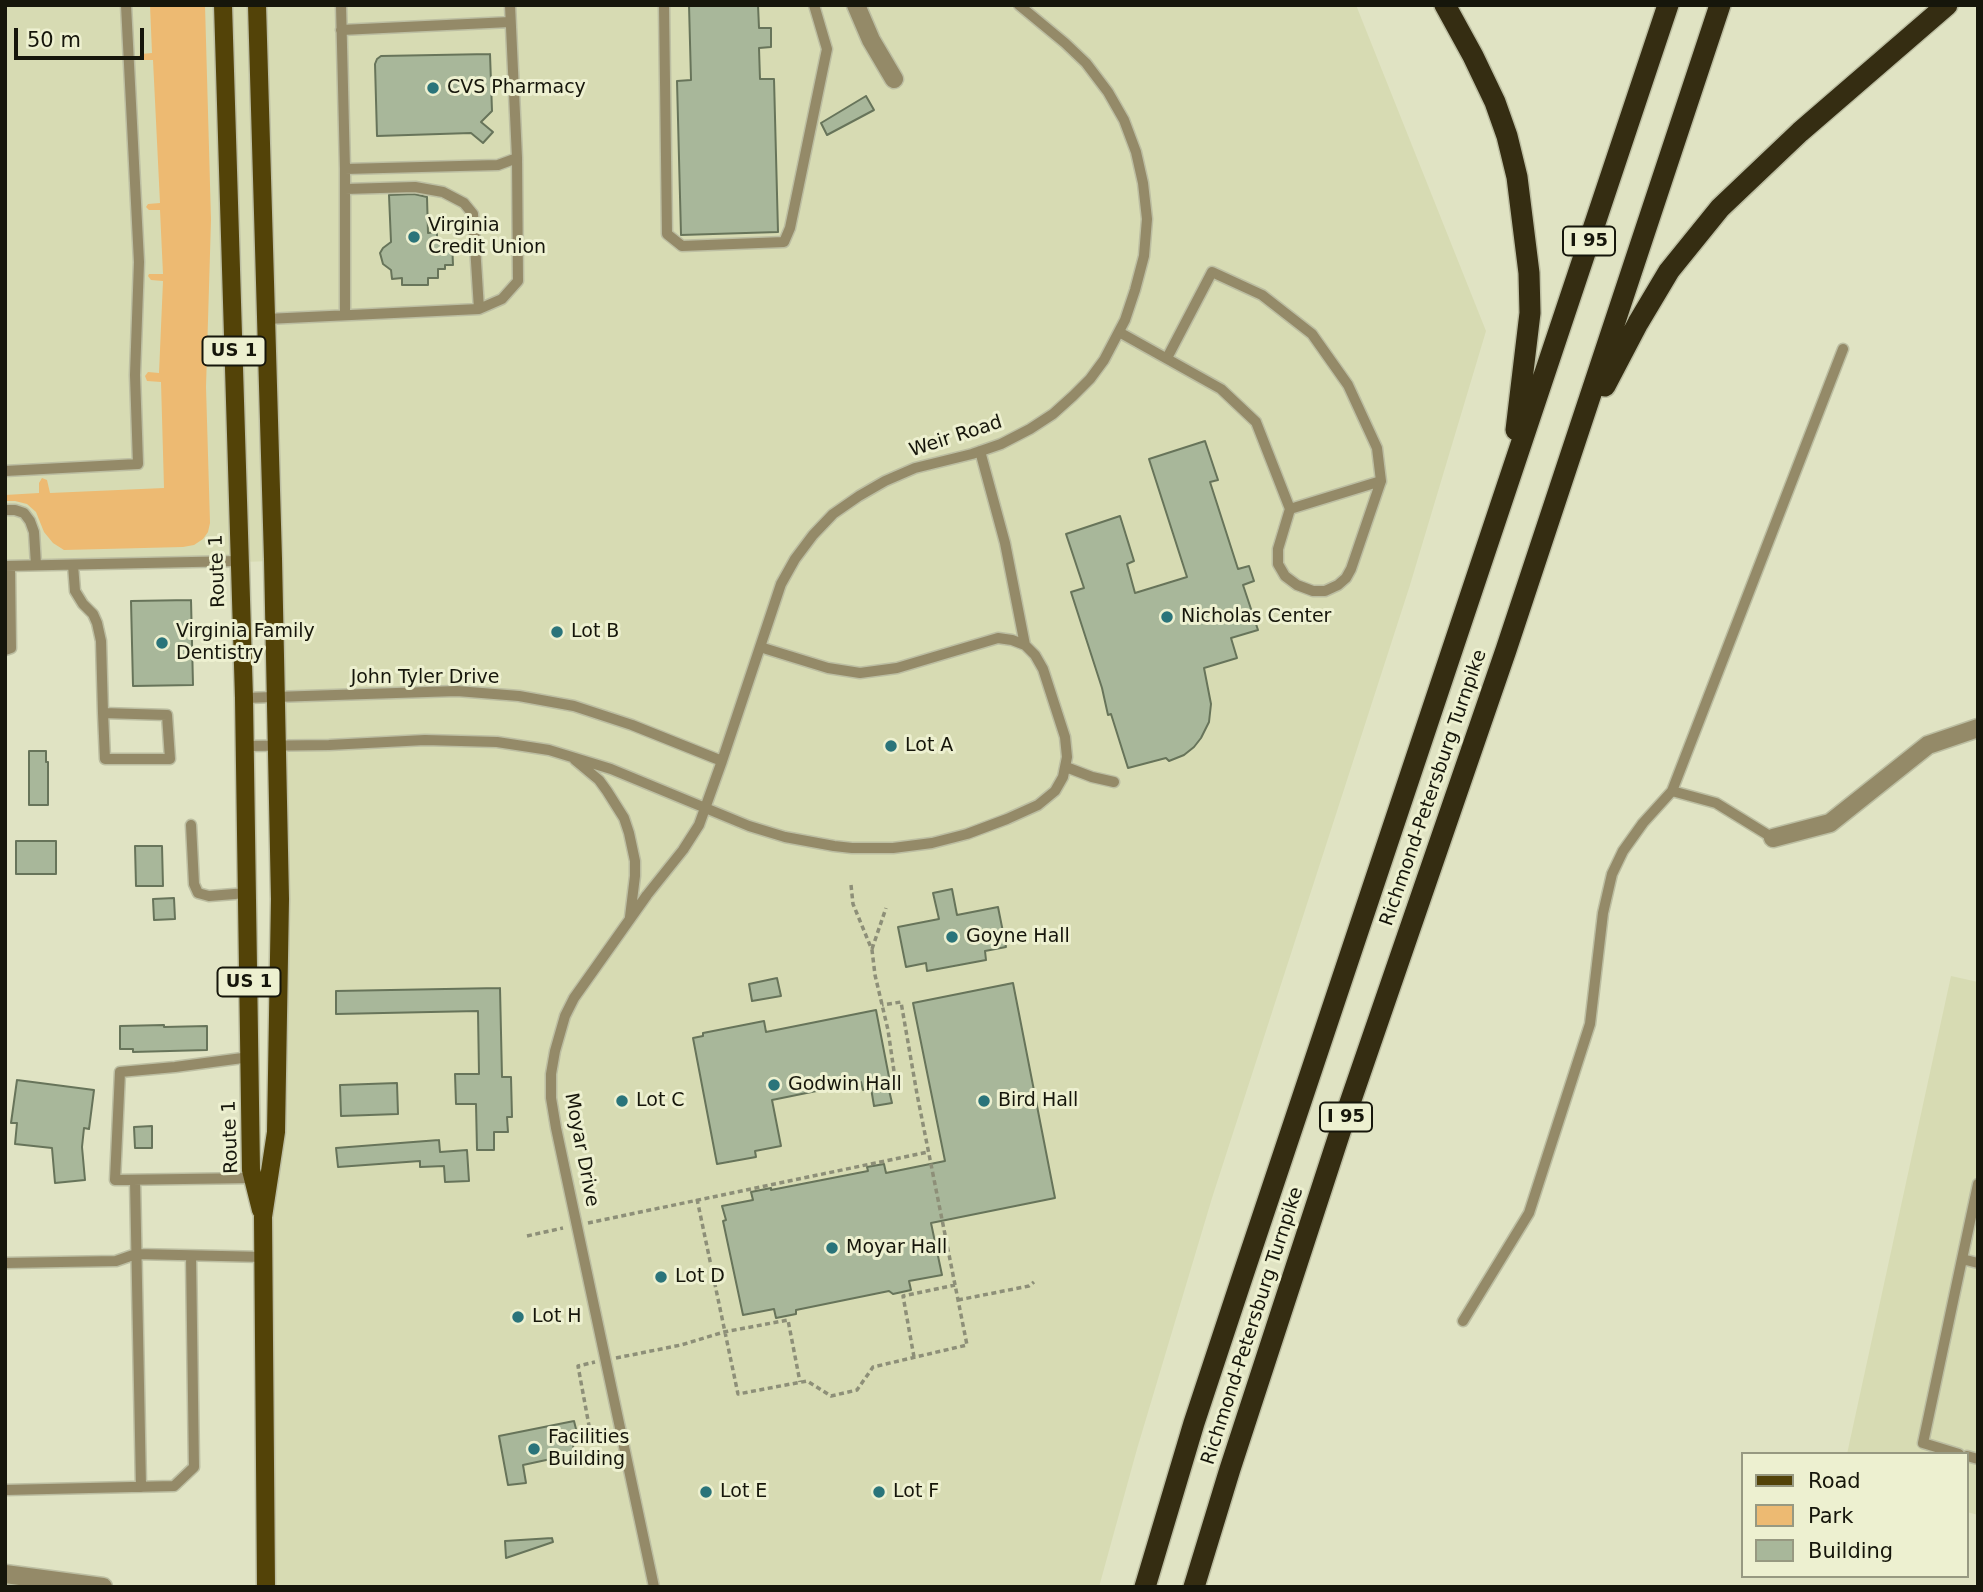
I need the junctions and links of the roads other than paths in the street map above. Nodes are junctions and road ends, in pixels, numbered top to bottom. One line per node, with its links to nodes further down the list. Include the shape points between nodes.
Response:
1 (126, 5): 28 (lane, via 139,262 138,464)
2 (223, 5): 33 (main road, Route 1 / US 1)
3 (257, 5): 22 (main road, Route 1 / US 1)
4 (341, 5): 15 (lane)
5 (510, 5): 14 (lane)
6 (664, 5): 7 (lane, via 667,234 682,246 784,242 827,49)
7 (814, 5)
8 (856, 5): 16 (street, via 870,40)
9 (1018, 5): 23 (lane, Weir Road, via 1086,63 1124,120 1136,152 1147,219 1144,256)
10 (1445, 5): 29 (highway, via 1495,102 1517,177 1524,225 1530,313)
11 (1668, 5): 29 (highway, Richmond-Petersburg Turnpike / I 95)
12 (1720, 5): 26 (highway, Richmond-Petersburg Turnpike / I 95)
13 (1948, 5): 26 (highway, via 1800,132 1720,208 1669,271)
14 (510, 22): 15 (lane); 17 (lane)
15 (341, 30): 18 (lane)
16 (894, 79)
17 (517, 158): 18 (lane, via 498,165); 20 (lane, via 518,281 502,299)
18 (345, 169): 19 (lane)
19 (345, 189): 20 (lane, via 415,187 464,202 473,214); 21 (lane)
20 (479, 309): 21 (lane)
21 (345, 316): 22 (lane)
22 (266, 319): 40 (main road, Route 1 / US 1)
23 (1119, 332): 25 (lane); 27 (lane, Weir Road, via 1090,379 1053,414)
24 (1843, 349): 50 (lane)
25 (1167, 358): 30 (lane, via 1212,272 1262,295 1312,334 1348,384 1377,448); 31 (lane, via 1221,389 1256,422)
26 (1577, 437): 76 (highway, Richmond-Petersburg Turnpike / I 95, via 1343,1124)
27 (980, 451): 37 (lane, via 1005,543); 38 (lane, Weir Road, via 915,468 833,514 795,559 781,584)
28 (5, 471)
29 (1510, 477): 75 (highway, Richmond-Petersburg Turnpike / I 95, via 1241,1278)
30 (1381, 481): 31 (lane); 31 (lane, via 1351,569 1338,585 1325,591 1297,586 1278,564)
31 (1290, 509)
32 (5, 510): 34 (lane, via 24,513 30,521)
33 (239, 561): 35 (lane); 41 (main road, Route 1 / US 1)
34 (36, 565): 35 (lane); 36 (lane)
35 (73, 565): 42 (lane, via 75,591 93,614 101,641)
36 (8, 566): 39 (lane, via 11,648)
37 (1025, 645): 38 (lane, via 998,639 897,668 860,673); 48 (lane, via 1043,669 1065,737)
38 (760, 647): 47 (lane, Weir Road)
39 (5, 650)
40 (276, 697): 41 (lane, John Tyler Drive); 45 (main road, Route 1 / US 1); 47 (lane, John Tyler Drive, via 457,691 519,696 632,725)
41 (244, 698): 44 (main road, Route 1 / US 1)
42 (103, 713): 42 (lane, via 105,759 170,759 167,715)
43 (1978, 728): 53 (street, via 1928,746 1830,823)
44 (245, 746): 45 (lane); 54 (main road, Route 1 / US 1)
45 (277, 746): 46 (lane, via 465,740); 60 (main road, Route 1 / US 1, via 276,1132)
46 (569, 756): 51 (lane, via 611,768); 55 (lane, via 598,780 624,818 635,861)
47 (722, 761): 51 (lane, Moyar Drive)
48 (1066, 767): 49 (lane); 51 (lane, via 1055,791 1038,805 967,834 893,848 808,841)
49 (1114, 782)
50 (1672, 791): 53 (lane, via 1716,803); 67 (lane, via 1643,823 1612,874 1590,1024 1529,1213)
51 (705, 808): 55 (lane, Moyar Drive, via 693,836)
52 (191, 825): 54 (lane, via 198,893)
53 (1773, 838)
54 (247, 893): 56 (main road, Route 1 / US 1)
55 (630, 919): 74 (lane, Moyar Drive, via 565,1016 551,1074 551,1098)
56 (250, 1057): 57 (main road, Route 1 / US 1); 58 (lane, via 120,1072 116,1180)
57 (252, 1178): 58 (lane); 60 (main road, Route 1 / US 1)
58 (135, 1180): 61 (lane)
59 (1978, 1184): 64 (lane)
60 (263, 1217): 63 (main road, Route 1 / US 1)
61 (136, 1254): 62 (lane); 65 (lane, via 116,1261); 69 (lane)
62 (191, 1256): 63 (lane); 69 (lane, via 194,1467 174,1486)
63 (264, 1257): 73 (main road, Route 1 / US 1)
64 (1962, 1259): 66 (lane); 68 (lane, via 1923,1443)
65 (5, 1263)
66 (1978, 1263)
67 (1463, 1321)
68 (1952, 1452)
69 (141, 1487): 70 (lane)
70 (5, 1490)
71 (5, 1574): 72 (street)
72 (103, 1587)
73 (266, 1587)
74 (654, 1587)
75 (1145, 1587)
76 (1194, 1587)

